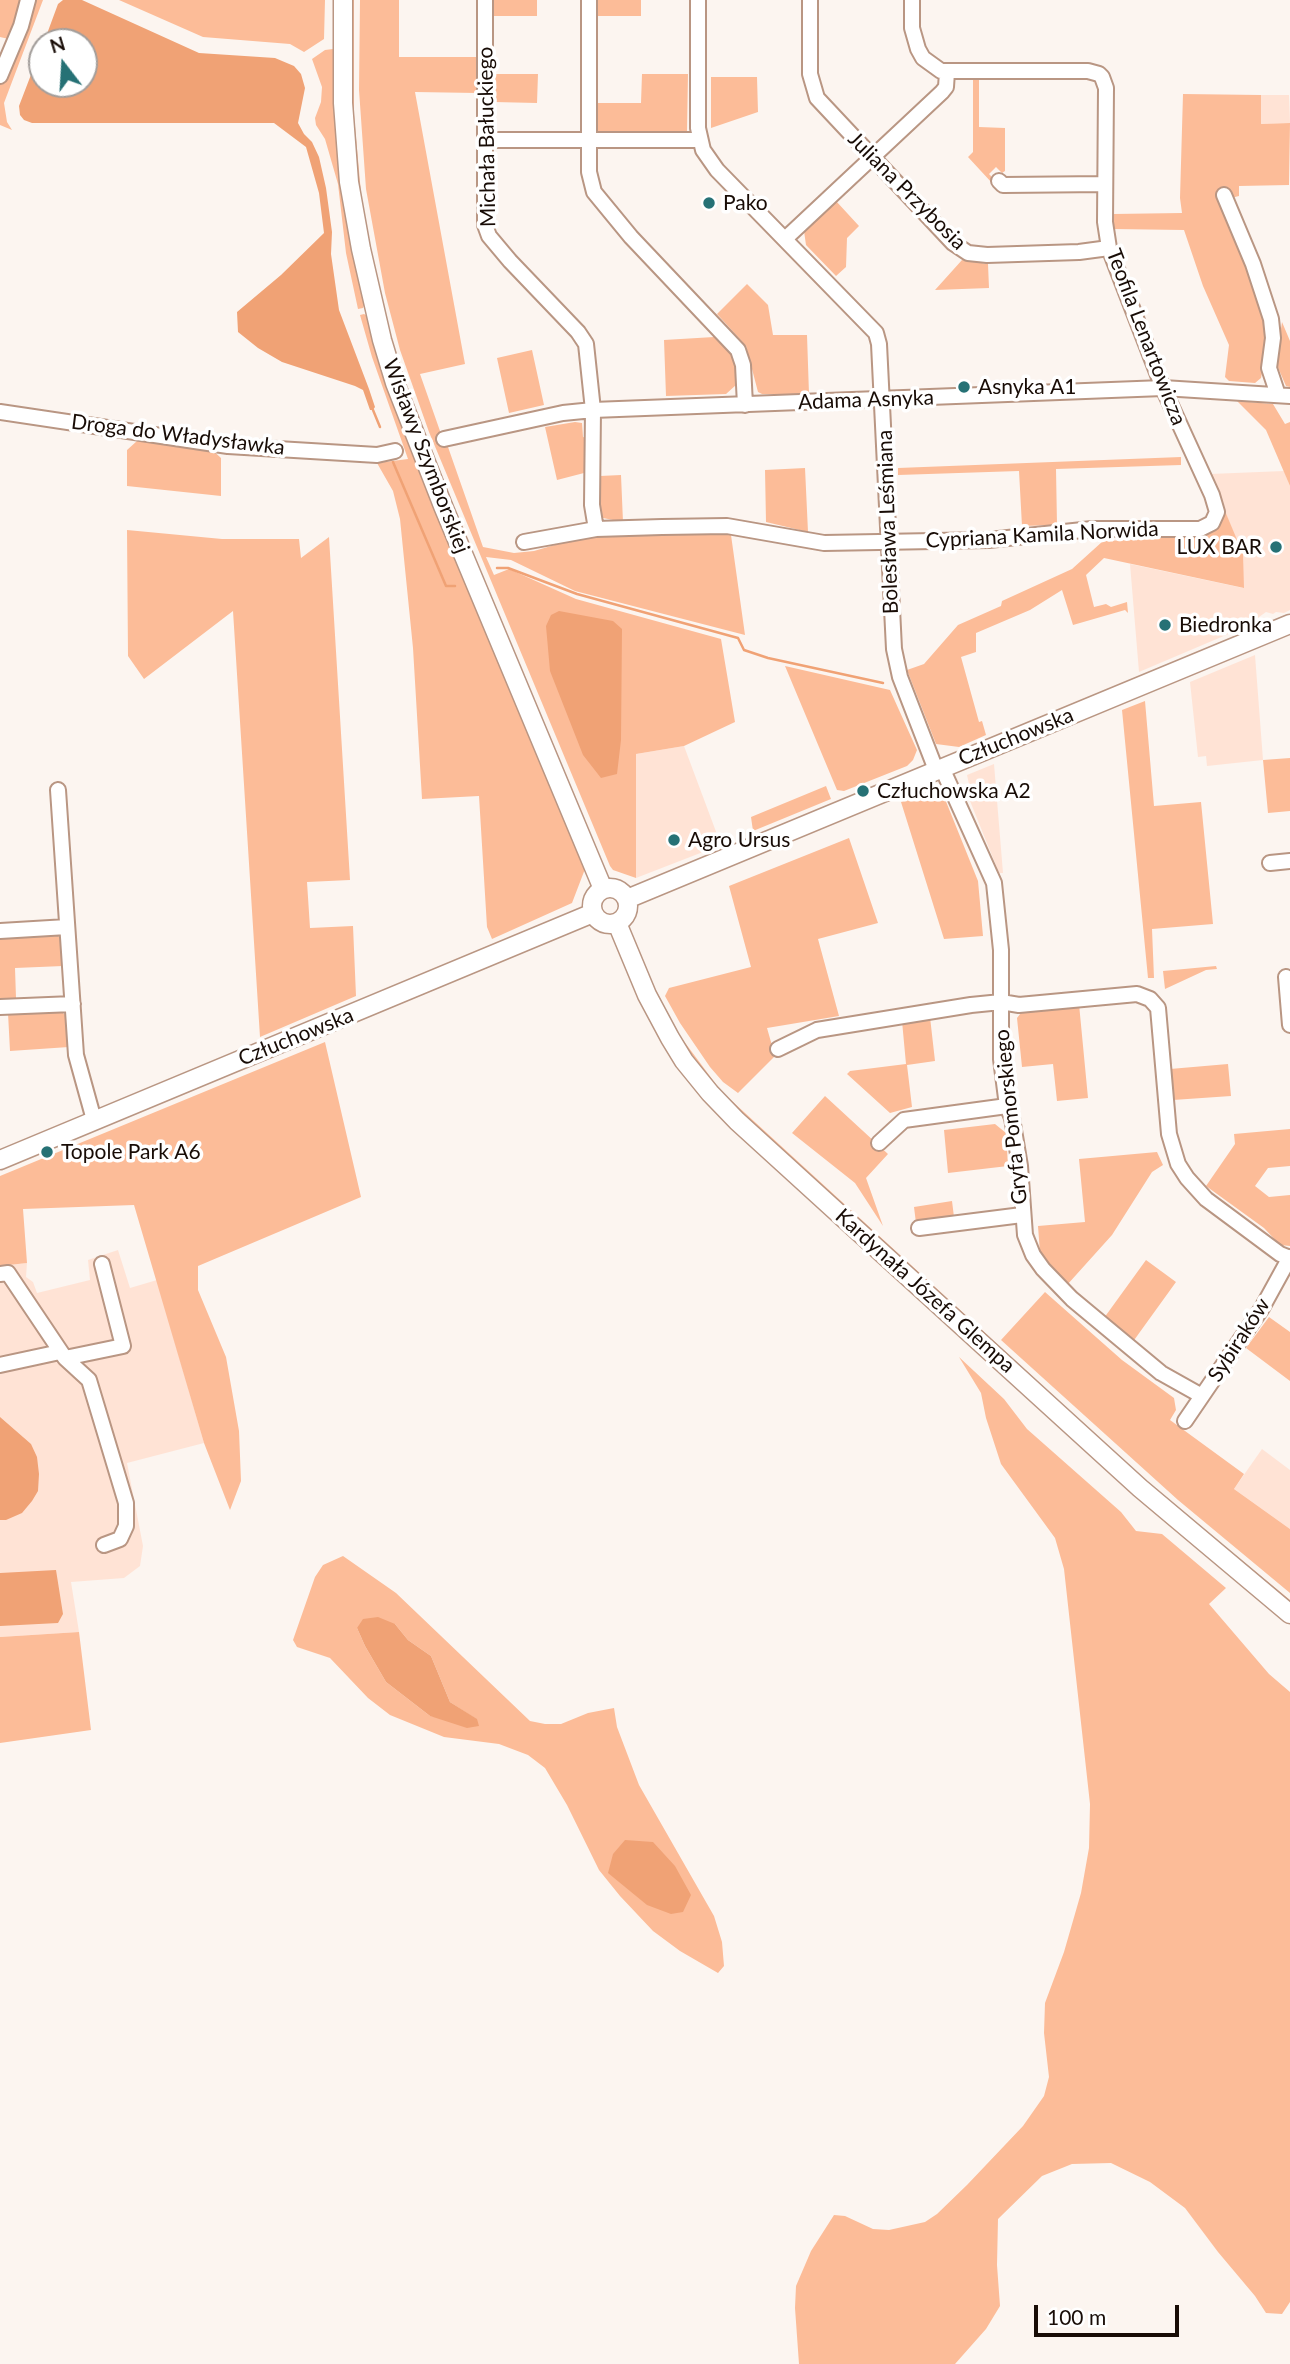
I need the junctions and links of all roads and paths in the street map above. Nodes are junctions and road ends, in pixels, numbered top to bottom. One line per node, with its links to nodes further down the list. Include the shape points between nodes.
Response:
1 (29, 0): 9 (street)
2 (343, 0): 36 (main road, Wisławy Szymborskiej, via 349,182 382,340 443,506)
3 (485, 0): 10 (street, Michała Bałuckiego)
4 (589, 0): 12 (street)
5 (698, 0): 11 (street)
6 (810, 0): 13 (street, Juliana Przybosia, via 813,91)
7 (912, 0): 8 (street, via 918,49 934,68)
8 (947, 72): 13 (street, via 942,92); 15 (street, Teofila Lenartowicza, via 1099,74 1106,88)
9 (0, 76)
10 (486, 140): 12 (street); 23 (street, Michała Bałuckiego, via 484,209 489,236 586,344)
11 (699, 140): 12 (street); 17 (street, Bolesława Leśmiana, via 717,170)
12 (589, 141): 22 (street, via 589,172 597,198 738,350)
13 (872, 157): 17 (street); 18 (street, Juliana Przybosia, via 953,243 968,253)
14 (999, 181): 15 (street, via 1003,185)
15 (1105, 184): 18 (street, Teofila Lenartowicza)
16 (1224, 195): 20 (street, via 1271,318 1269,368)
17 (785, 239): 21 (street, Bolesława Leśmiana, via 876,333)
18 (1109, 248): 19 (street, Teofila Lenartowicza)
19 (1163, 388): 20 (street, Adama Asnyka); 21 (street, Adama Asnyka); 27 (street, Teofila Lenartowicza)
20 (1284, 396)
21 (883, 400): 22 (street, Adama Asnyka); 30 (street, Bolesława Leśmiana)
22 (745, 405): 23 (street, Adama Asnyka)
23 (593, 410): 25 (street, Adama Asnyka); 28 (street, Michała Bałuckiego)
24 (1, 413): 26 (street, Droga do Władysławka, via 228,446 377,455)
25 (444, 439)
26 (395, 451)
27 (1217, 512): 30 (street, Cypriana Kamila Norwida, via 1212,523 1200,529 1092,529 989,540)
28 (596, 529): 29 (street, Cypriana Kamila Norwida); 30 (street, Cypriana Kamila Norwida, via 727,526 824,543)
29 (524, 542)
30 (889, 542): 32 (street, Bolesława Leśmiana, via 894,649 900,677)
31 (1290, 624): 32 (main road, Człuchowska)
32 (939, 769): 37 (main road, Człuchowska); 43 (street, Gryfa Pomorskiego, via 994,883)
33 (58, 790): 40 (street)
34 (1290, 861): 35 (street)
35 (1270, 863)
36 (603, 889): 37 (main road, via 615,889); 38 (main road, via 592,900)
37 (627, 899): 39 (main road, via 626,914)
38 (593, 913): 39 (main road, via 602,923); 49 (main road, Człuchowska)
39 (617, 923): 62 (main road, Kardynała Józefa Glempa, via 670,1038 710,1094 1140,1488)
40 (67, 927): 41 (street); 44 (street)
41 (0, 931)
42 (1286, 977): 46 (street)
43 (1001, 1002): 47 (street, via 817,1030); 48 (street, Gryfa Pomorskiego); 54 (street, via 1019,1005 1137,994 1150,999 1157,1008 1169,1134 1178,1164 1206,1199)
44 (73, 1004): 45 (street); 49 (street, via 76,1055)
45 (0, 1007)
46 (1290, 1025)
47 (778, 1049)
48 (1006, 1105): 50 (street, via 904,1120); 52 (street, Gryfa Pomorskiego, via 1020,1166)
49 (94, 1120): 51 (main road, Człuchowska)
50 (879, 1143)
51 (0, 1160)
52 (1022, 1215): 53 (street); 59 (street, Gryfa Pomorskiego, via 1033,1255 1072,1299 1161,1373)
53 (919, 1228)
54 (1290, 1257): 59 (street, Sybiraków, via 1262,1308)
55 (102, 1264): 57 (street, via 123,1346)
56 (0, 1274): 57 (street, via 8,1273)
57 (62, 1355): 58 (street); 61 (street, via 89,1380 125,1503 127,1526 120,1539)
58 (0, 1365)
59 (1202, 1396): 60 (street, Sybiraków)
60 (1185, 1421)
61 (104, 1545)
62 (1290, 1614)

